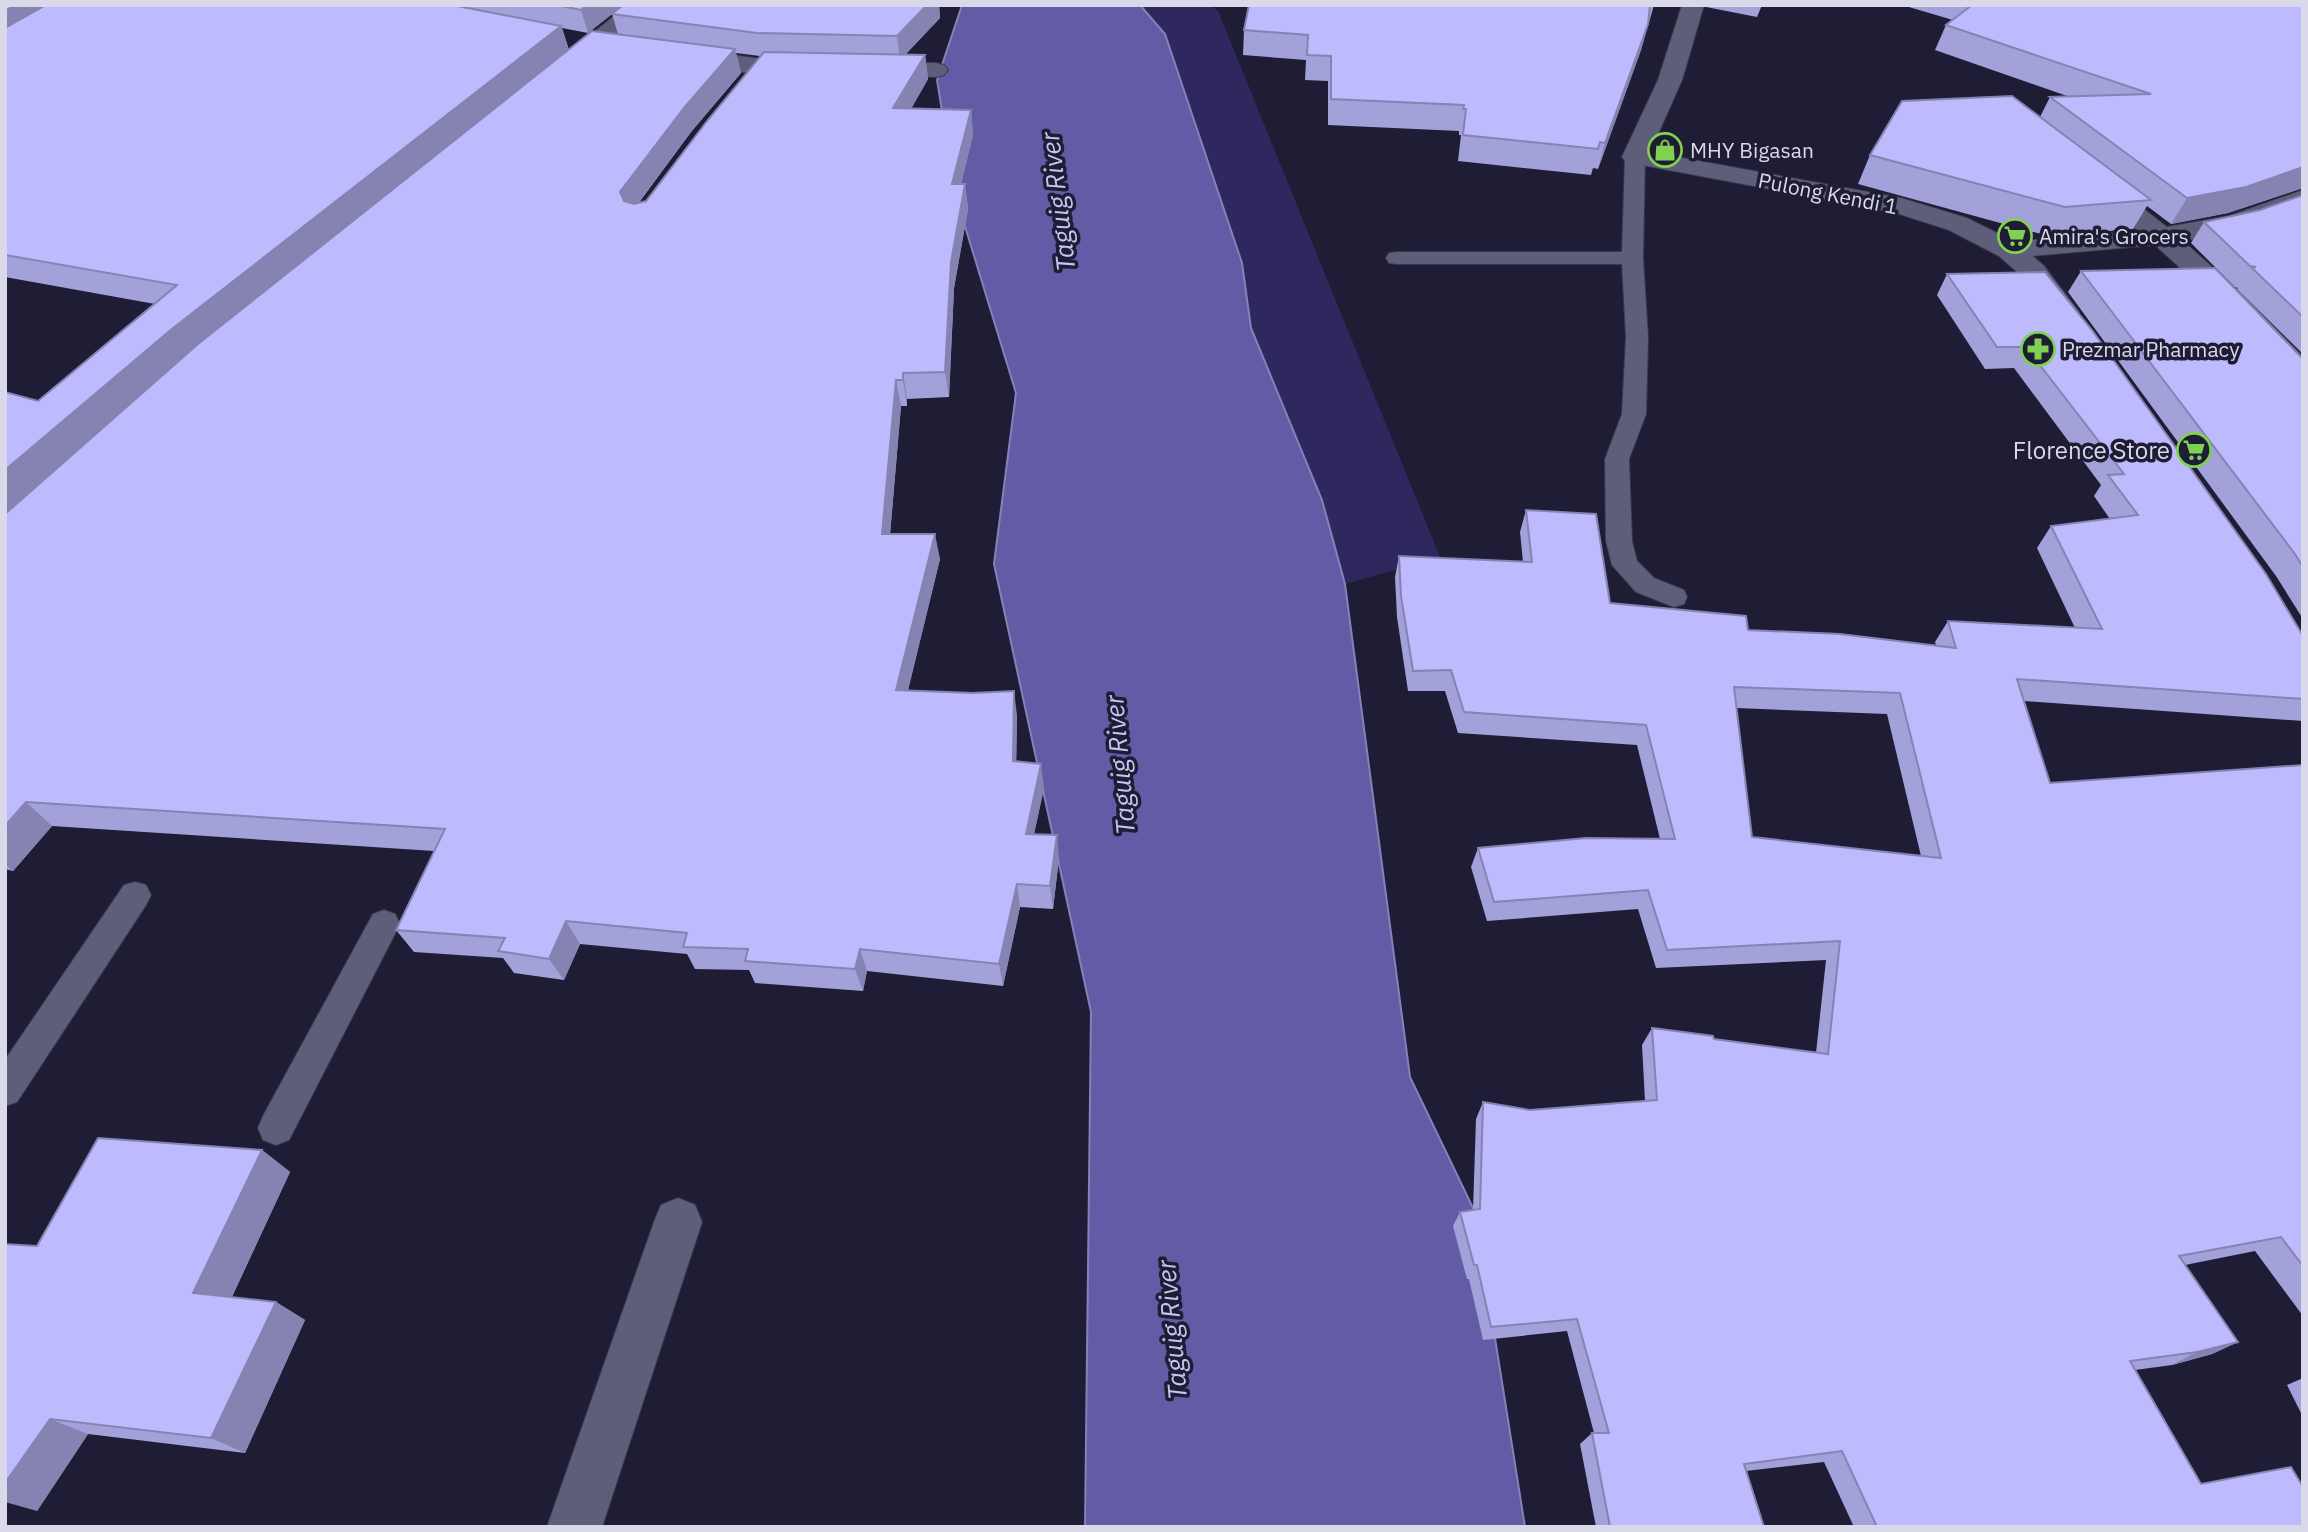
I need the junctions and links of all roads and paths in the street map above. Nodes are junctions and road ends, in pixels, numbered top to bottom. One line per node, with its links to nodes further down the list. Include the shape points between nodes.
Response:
1 (642, 5): 8 (street)
2 (1693, 5): 10 (street, via 1670,80)
3 (671, 54): 4 (street)
4 (762, 66): 5 (street); 9 (street)
5 (829, 67)
6 (856, 68): 7 (street)
7 (936, 70)
8 (546, 81)
9 (745, 87)
10 (1635, 158): 14 (street, Pulong Kendi 1, via 1900,206 1958,224); 16 (lane)
11 (2075, 168): 13 (street)
12 (2303, 198): 13 (street, via 2281,209)
13 (2163, 235): 14 (street); 18 (street)
14 (2009, 250): 17 (street, Pulong Kendi 1, via 2034,272)
15 (1396, 258): 16 (lane)
16 (1632, 258): 19 (lane, via 1637,337 1634,414 1617,458 1619,541 1625,565 1645,585)
17 (2084, 336)
18 (2303, 376)
19 (1674, 597)
20 (135, 895): 22 (lane)
21 (384, 924): 23 (lane)
22 (5, 1090)
23 (276, 1128)
24 (678, 1223): 25 (street)
25 (574, 1527)

